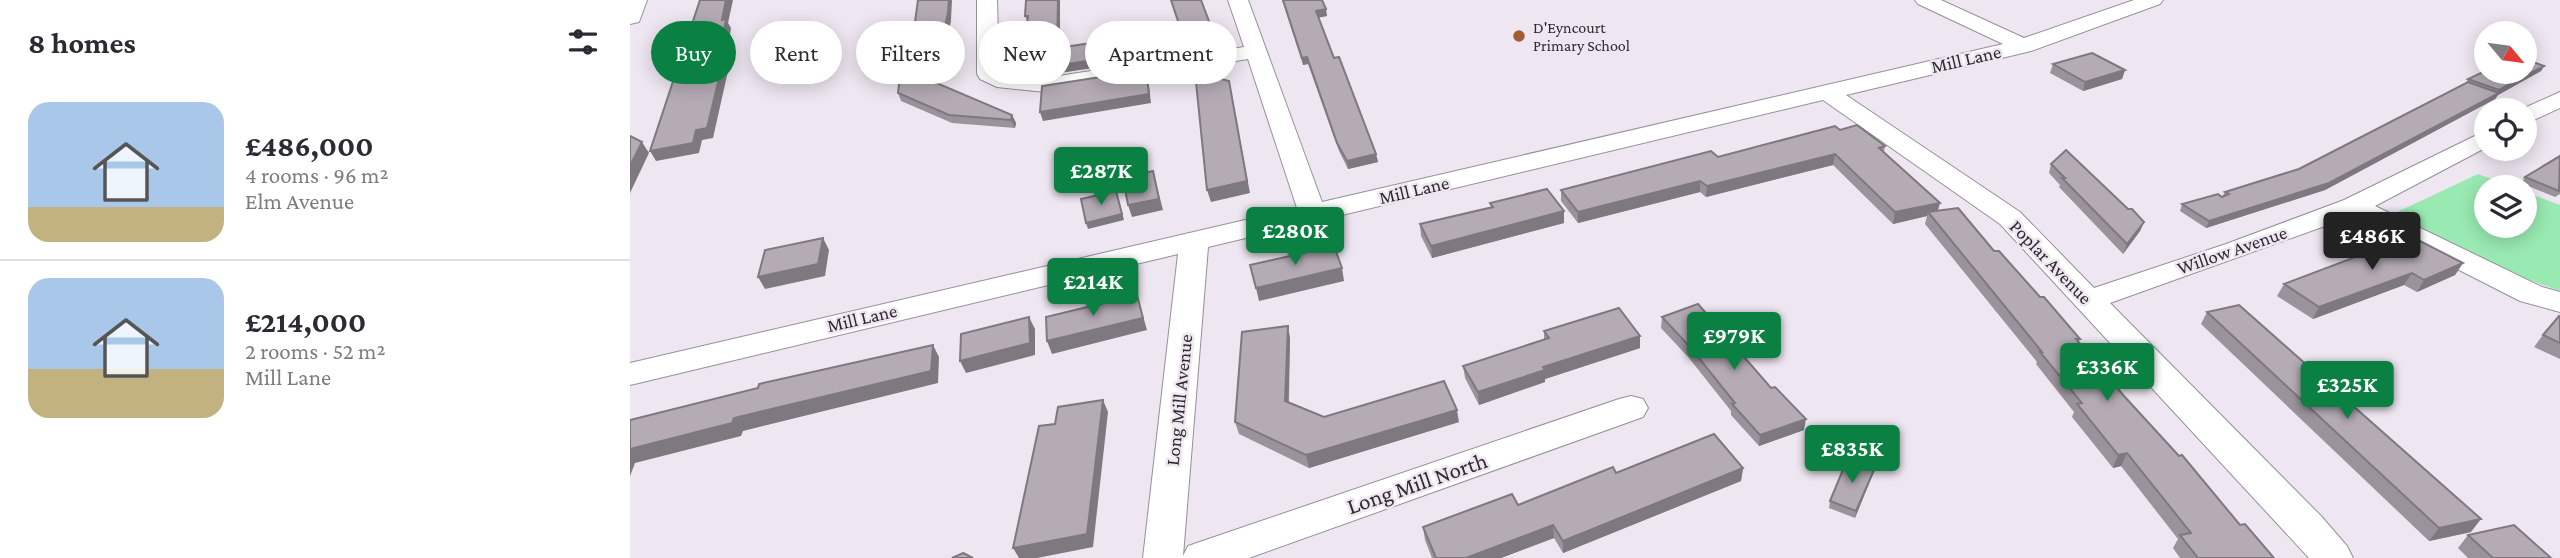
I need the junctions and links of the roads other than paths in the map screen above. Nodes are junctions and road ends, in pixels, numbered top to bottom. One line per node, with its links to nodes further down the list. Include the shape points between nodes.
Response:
1 (635, 0): 6 (street)
2 (987, 0): 8 (street, via 988,75 1005,82 1046,85)
3 (1238, 0): 8 (street)
4 (1925, 0): 7 (street)
5 (2153, 0): 7 (street, Mill Lane)
6 (630, 17)
7 (2023, 46): 9 (street, Mill Lane)
8 (1258, 51): 14 (street)
9 (1826, 92): 14 (street, Mill Lane); 16 (street, Poplar Avenue, via 2010,218)
10 (2560, 99): 11 (street)
11 (2537, 111)
12 (2474, 144): 13 (street, Willow Avenue)
13 (2354, 206): 16 (street, Willow Avenue); 17 (street, via 2531,294)
14 (1313, 215): 15 (street, Mill Lane)
15 (1194, 242): 18 (street, Mill Lane); 20 (street, Long Mill Avenue)
16 (2088, 300): 22 (street, Poplar Avenue)
17 (2560, 302)
18 (630, 373)
19 (1631, 408): 21 (street, Long Mill North)
20 (1163, 558)
21 (1202, 558)
22 (2333, 558)

